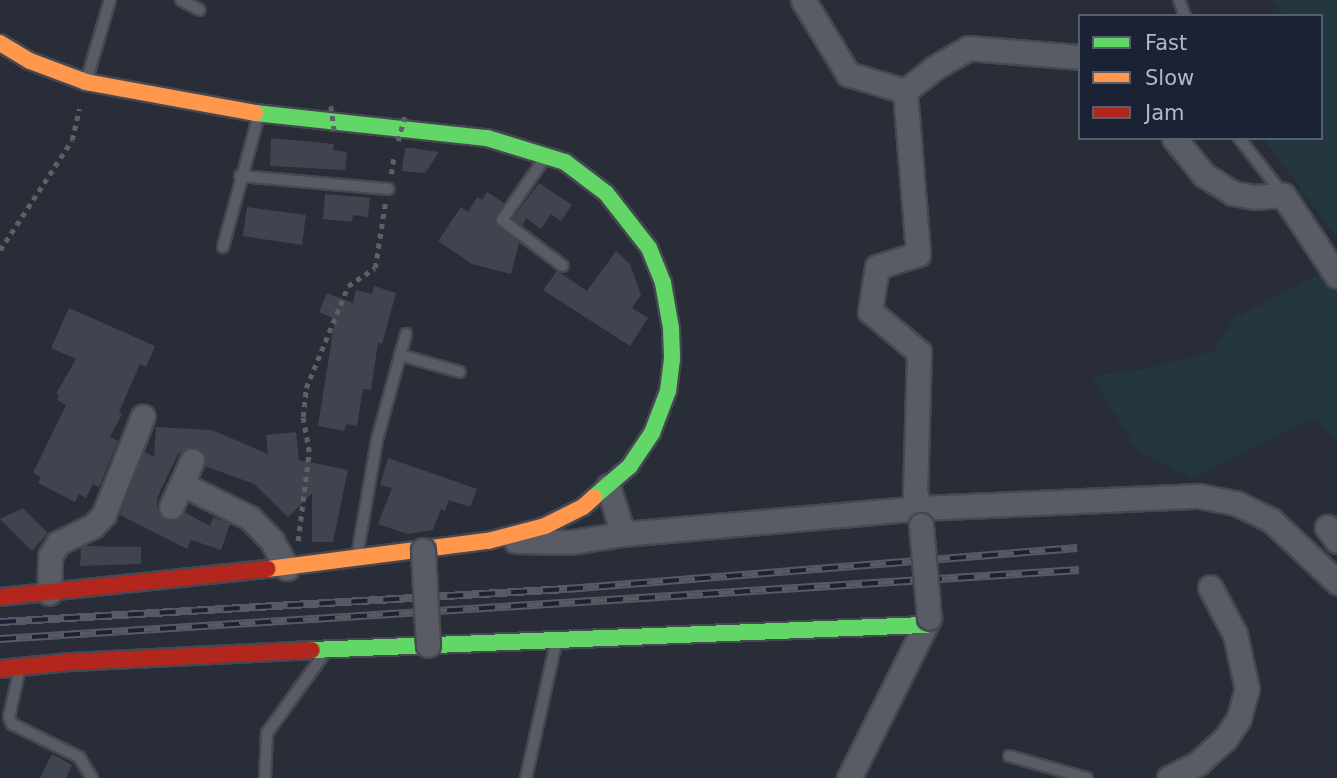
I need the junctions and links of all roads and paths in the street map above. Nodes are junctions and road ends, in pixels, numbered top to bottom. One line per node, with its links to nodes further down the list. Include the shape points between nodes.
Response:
1 (110, 0): 7 (lane)
2 (181, 0): 4 (lane)
3 (803, 0): 8 (street, via 848,74)
4 (200, 10)
5 (0, 43): 7 (street, via 30,61)
6 (1078, 57): 8 (street, via 968,48)
7 (86, 82): 10 (street); 20 (path, via 72,140)
8 (905, 91): 31 (street, via 918,254 877,267 870,311 919,352 915,493)
9 (331, 106): 12 (path, bridge)
10 (259, 114): 15 (street, via 487,138); 16 (lane)
11 (405, 115): 17 (path, bridge)
12 (335, 135)
13 (1176, 140): 18 (street, via 1204,175 1233,193)
14 (1241, 140): 18 (lane)
15 (547, 154): 21 (lane, via 502,220); 29 (street, via 606,193 649,248 663,283 671,328 668,391 652,433 630,466)
16 (240, 176): 17 (lane); 19 (lane)
17 (388, 189): 36 (path, via 375,268 348,286 306,388 303,418 309,452)
18 (1283, 195): 22 (street)
19 (223, 247)
20 (0, 250)
21 (563, 267)
22 (1337, 276)
23 (406, 334): 24 (lane)
24 (400, 355): 25 (lane); 35 (lane, via 377,440)
25 (460, 372)
26 (143, 416): 39 (street, via 104,514 93,526 58,543 50,556)
27 (192, 461): 28 (street)
28 (182, 484): 30 (street); 36 (street, via 250,518)
29 (607, 486): 32 (street); 33 (street, via 583,506 545,526)
30 (171, 507)
31 (921, 517): 32 (street); 37 (street, via 1199,496 1237,503 1271,520); 41 (street, bridge)
32 (623, 534): 33 (street, via 571,542)
33 (488, 541): 34 (street)
34 (422, 550): 35 (street); 43 (street, bridge)
35 (357, 559): 36 (street)
36 (291, 567): 39 (street)
37 (1337, 582)
38 (1210, 587): 53 (street, via 1235,634 1247,689 1240,718 1226,739 1198,763)
39 (49, 593): 40 (street)
40 (0, 597)
41 (927, 622): 42 (street); 51 (street)
42 (557, 640): 43 (street); 50 (lane)
43 (428, 645): 44 (street)
44 (327, 649): 45 (street); 49 (lane, via 267,733)
45 (20, 666): 46 (street); 48 (lane, via 9,717 12,724 79,757)
46 (0, 669)
47 (1009, 756): 52 (lane)
48 (92, 778)
49 (265, 778)
50 (526, 778)
51 (849, 778)
52 (1087, 778)
53 (1169, 778)

